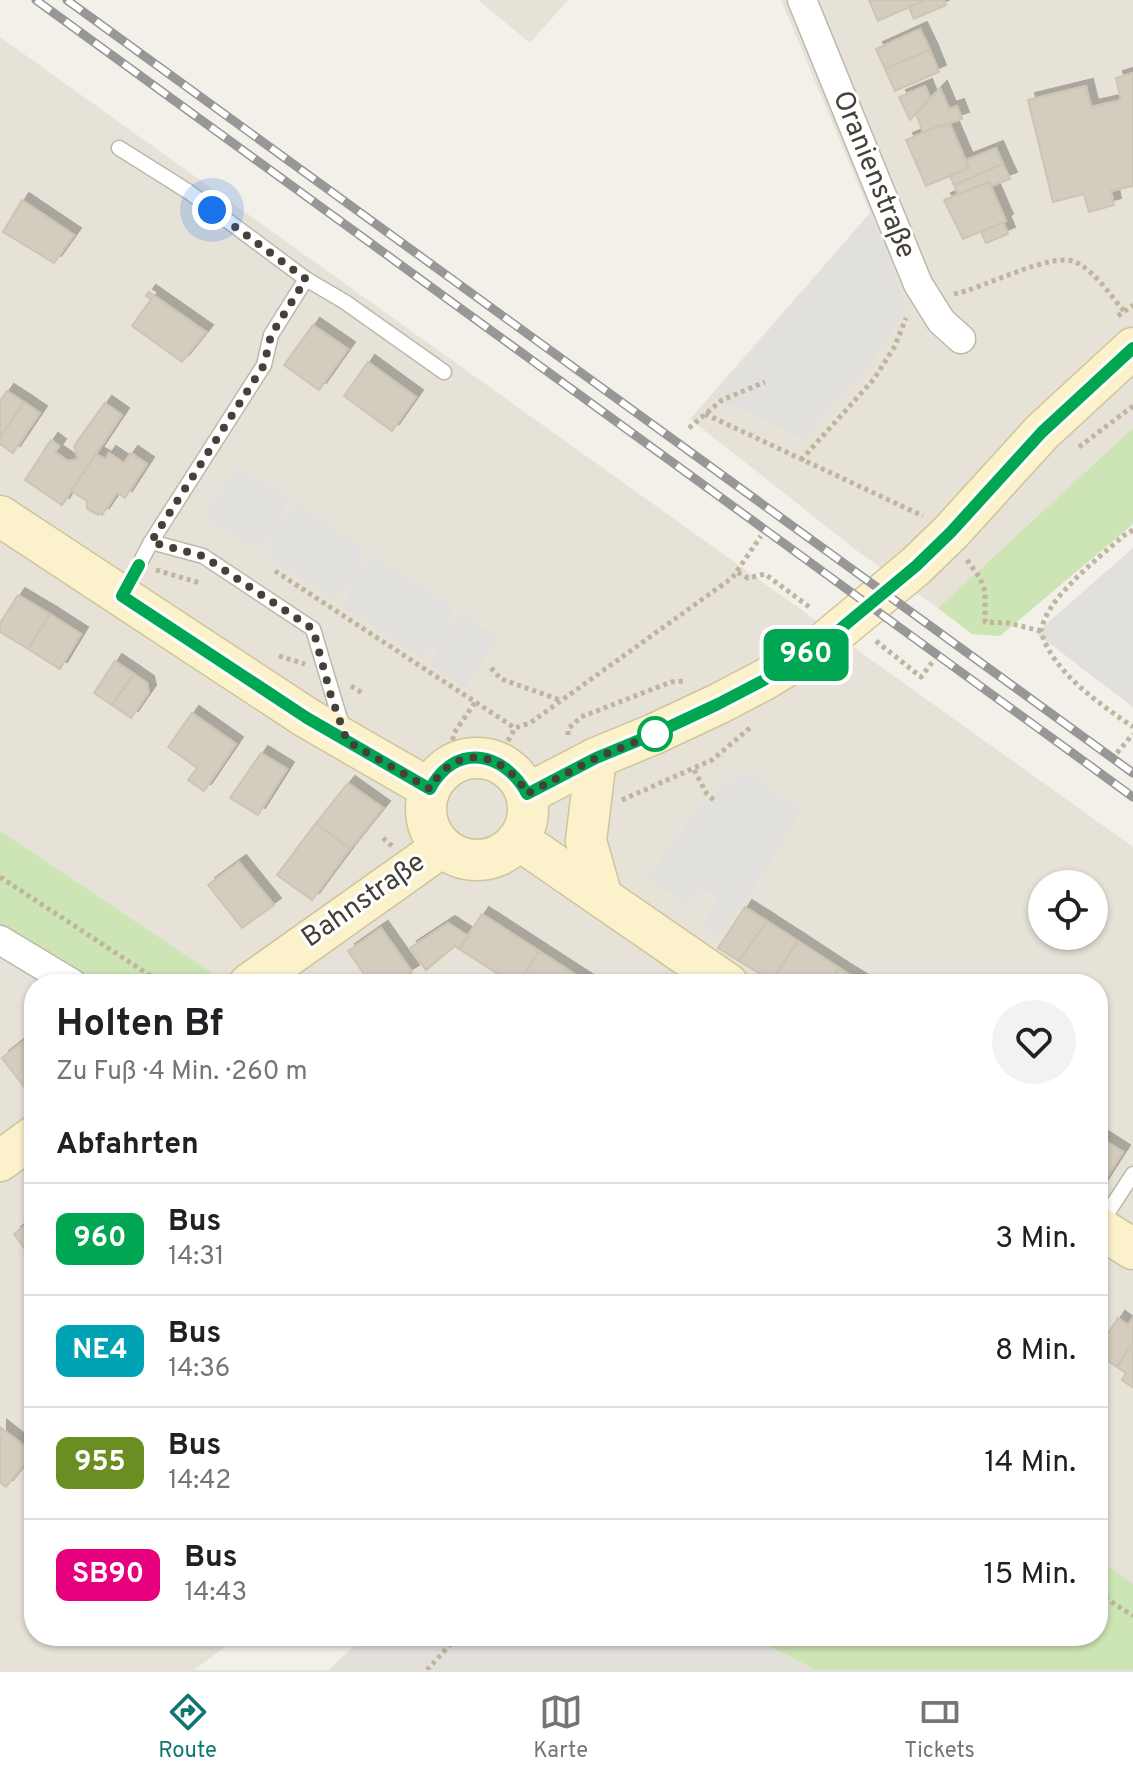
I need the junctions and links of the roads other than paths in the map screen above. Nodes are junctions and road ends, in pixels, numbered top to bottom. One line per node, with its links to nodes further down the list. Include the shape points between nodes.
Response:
1 (802, 0): 5 (street, Oranienstraße, via 924,296)
2 (119, 148): 3 (lane, via 189,192)
3 (306, 279): 6 (lane); 8 (lane, via 271,335 264,365)
4 (1128, 330): 11 (main road, via 925,558 849,624 764,680)
5 (961, 339)
6 (444, 372)
7 (0, 516): 9 (main road)
8 (151, 542): 9 (lane); 10 (lane, via 203,556 313,629)
9 (131, 580): 10 (main road, via 257,685)
10 (347, 741): 12 (main road)
11 (596, 758): 13 (main road); 16 (main road, via 586,841)
12 (430, 789): 13 (main road, via 451,765 480,758 502,764); 15 (main road, via 427,824)
13 (527, 794): 14 (main road, via 527,820)
14 (519, 840): 15 (main road, via 506,852 481,860); 16 (main road)
15 (442, 847): 19 (main road, Bahnstraße)
16 (602, 897): 20 (main road)
17 (0, 940): 18 (street)
18 (56, 974)
19 (263, 974)
20 (714, 974)
21 (24, 1143): 22 (main road)
22 (0, 1161)
23 (1133, 1174): 24 (lane)
24 (1108, 1212)
25 (1108, 1233): 26 (main road)
26 (1133, 1249)

